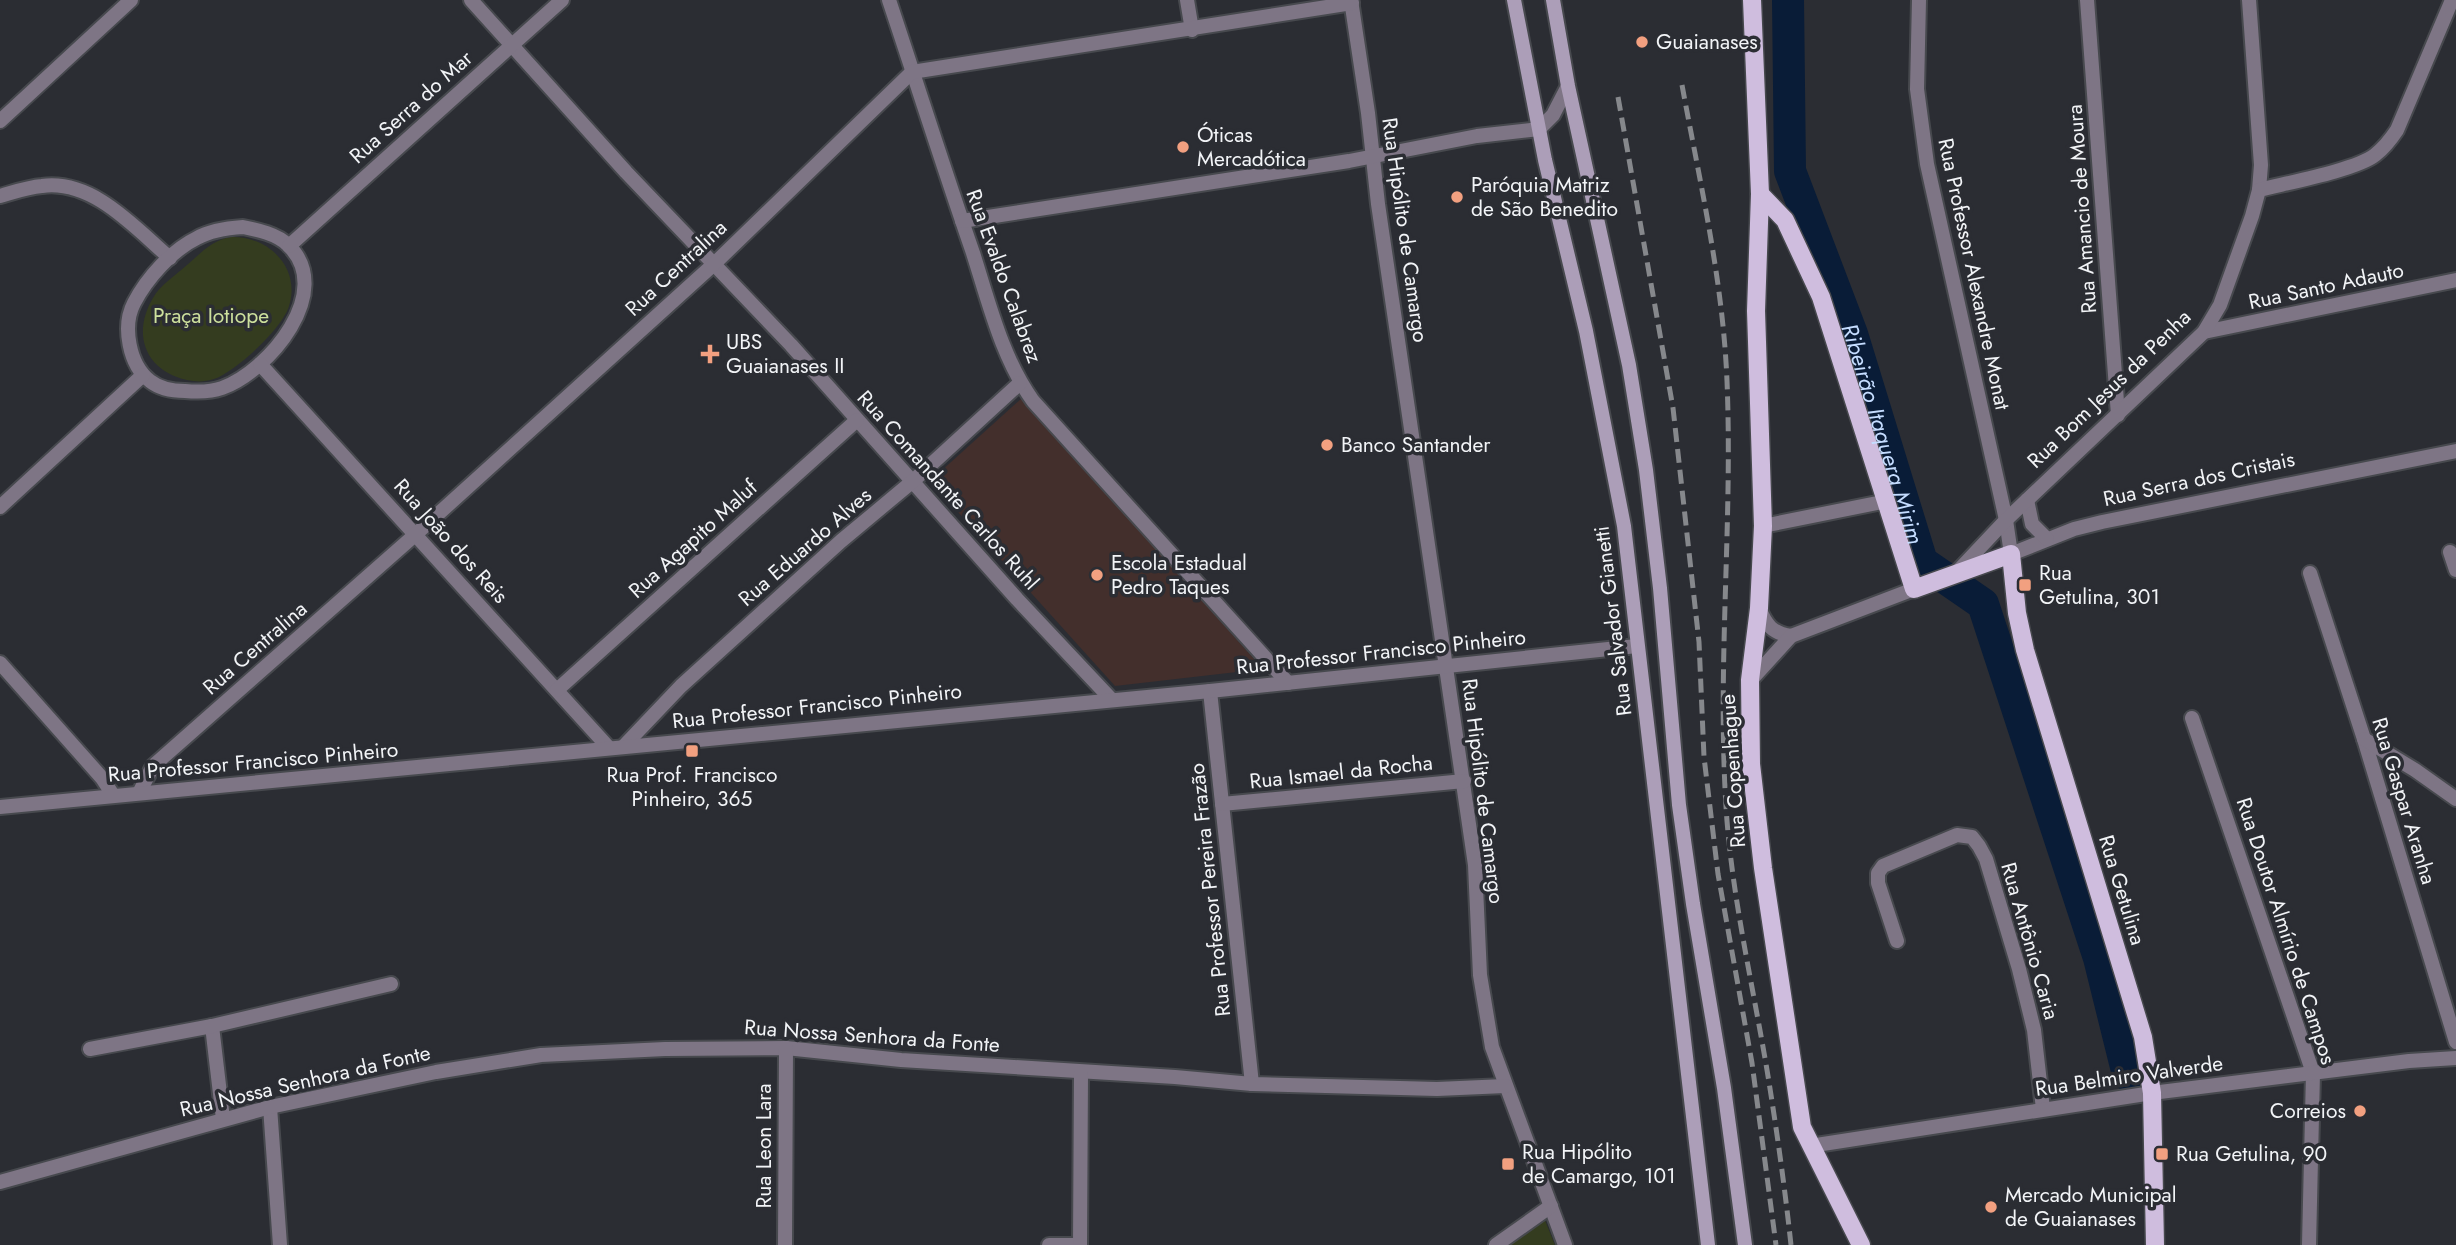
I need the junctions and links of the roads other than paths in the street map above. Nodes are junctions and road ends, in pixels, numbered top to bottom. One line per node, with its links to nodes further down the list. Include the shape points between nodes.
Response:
1 (131, 0): 18 (street)
2 (471, 0): 15 (street, Rua Comandante Carlos Ruhl)
3 (562, 0): 15 (street, Rua Serra do Mar)
4 (889, 0): 16 (street, Rua Evaldo Calabrez)
5 (1187, 0): 14 (street)
6 (1514, 0): 19 (main road, Rua Salvador Gianetti)
7 (1553, 0): 17 (main road)
8 (1752, 0): 22 (main road, Rua Copenhague)
9 (1919, 0): 40 (street, Rua Professor Alexandre Monat, via 1917,89 1927,164)
10 (2087, 0): 33 (street, Rua Amancio de Moura)
11 (2249, 0): 21 (street, Rua Bom Jesus da Penha)
12 (2452, 0): 21 (street, via 2397,130 2386,145 2357,164)
13 (1352, 2): 14 (street); 20 (street, Rua Hipólito de Camargo)
14 (1192, 30): 16 (street)
15 (512, 47): 25 (street, Rua Serra do Mar); 27 (street, Rua Comandante Carlos Ruhl)
16 (912, 72): 24 (street, Rua Evaldo Calabrez); 27 (street, Rua Centralina)
17 (1568, 86): 19 (street, via 1553,116); 94 (main road, via 1629,365 1646,470 1679,804)
18 (0, 121)
19 (1539, 129): 20 (street); 52 (main road, Rua Salvador Gianetti, via 1586,331 1624,526)
20 (1372, 155): 24 (street); 54 (street, Rua Hipólito de Camargo)
21 (2259, 190): 29 (street, Rua Bom Jesus da Penha, via 2220,305)
22 (1760, 194): 37 (main road, via 1785,220 1821,297); 41 (main road, Rua Copenhague, via 1756,311)
23 (0, 196): 26 (street, via 44,185 89,194)
24 (962, 220): 32 (street, Rua Evaldo Calabrez)
25 (289, 246): 26 (street, via 257,230 227,228 199,237); 30 (street, via 300,262 300,304 290,330)
26 (170, 258): 31 (street, via 134,304 128,332)
27 (714, 264): 34 (street, Rua Comandante Carlos Ruhl); 42 (street, Rua Centralina)
28 (2456, 280): 29 (street, Rua Santo Adauto)
29 (2204, 332): 33 (street, Rua Bom Jesus da Penha)
30 (261, 364): 31 (street, via 221,388 198,392 172,391); 42 (street, Rua João dos Reis)
31 (143, 375): 39 (street)
32 (1020, 383): 36 (street, Rua Eduardo Alves); 56 (street, Rua Evaldo Calabrez)
33 (2118, 415): 38 (street, Rua Bom Jesus da Penha)
34 (857, 420): 36 (street, Rua Comandante Carlos Ruhl); 57 (street, Rua Agapito Maluf)
35 (2456, 450): 43 (street, Rua Serra dos Cristais, via 2129,517)
36 (913, 481): 59 (street, Rua Comandante Carlos Ruhl); 62 (street, Rua Eduardo Alves)
37 (1887, 500): 41 (street); 49 (main road)
38 (2027, 500): 40 (street, Rua Bom Jesus da Penha); 43 (street, Rua Bom Jesus da Penha, via 2032,524)
39 (0, 507)
40 (2006, 520): 45 (street, Rua Professor Alexandre Monat); 47 (street, Rua Bom Jesus da Penha)
41 (1763, 526): 50 (main road, Rua Copenhague)
42 (415, 534): 57 (street, Rua João dos Reis); 64 (street, Rua Centralina, via 153,766)
43 (2047, 539): 45 (street, Rua Serra dos Cristais)
44 (2450, 552): 46 (street)
45 (2011, 554): 47 (main road, Rua Serra dos Cristais); 80 (main road, Rua Getulina, via 2025,650 2143,1037)
46 (2456, 570)
47 (1953, 573): 49 (main road, Rua Bom Jesus da Penha)
48 (2310, 573): 61 (street, Rua Gaspar Aranha)
49 (1920, 586): 51 (street, Rua Bom Jesus da Penha)
50 (1759, 608): 51 (street, via 1766,625); 55 (main road, Rua Copenhague)
51 (1791, 636): 55 (street, Rua Bom Jesus da Penha)
52 (1637, 646): 54 (street, Rua Professor Francisco Pinheiro); 93 (main road, Rua Salvador Gianetti)
53 (0, 663): 65 (street)
54 (1446, 666): 56 (street, Rua Professor Francisco Pinheiro); 63 (street, Rua Hipólito de Camargo)
55 (1750, 680): 84 (main road, Rua Copenhague, via 1751,764 1763,868 1796,1094)
56 (1288, 683): 58 (street, Rua Professor Francisco Pinheiro)
57 (557, 690): 62 (street, Rua João dos Reis)
58 (1210, 691): 59 (street, Rua Professor Francisco Pinheiro); 67 (street, Rua Professor Pereira Frazão)
59 (1111, 699): 62 (street, Rua Professor Francisco Pinheiro)
60 (2193, 718): 77 (street, Rua Doutor Almírio de Campos)
61 (2364, 739): 66 (street); 72 (street, Rua Gaspar Aranha)
62 (616, 747): 64 (street, Rua Professor Francisco Pinheiro)
63 (1464, 781): 67 (street, Rua Ismael da Rocha); 79 (street, Rua Hipólito de Camargo, via 1475,865 1480,975 1492,1047)
64 (139, 793): 65 (street, Rua Professor Francisco Pinheiro)
65 (113, 795): 68 (street, Rua Professor Francisco Pinheiro)
66 (2456, 799)
67 (1222, 804): 78 (street, Rua Professor Pereira Frazão)
68 (0, 807)
69 (1898, 941): 82 (street, Rua Antônio Caria, via 1878,873 1883,866 1957,835 1972,837 1986,859 2020,969 2034,1030)
70 (391, 984): 71 (street)
71 (212, 1026): 74 (street); 83 (street)
72 (2456, 1042)
73 (786, 1048): 76 (street, Rua Nossa Senhora da Fonte); 81 (street, Rua Nossa Senhora da Fonte, via 541,1055); 88 (street, Rua Leon Lara)
74 (90, 1049)
75 (2456, 1058): 77 (street, Rua Belmiro Valverde)
76 (1081, 1073): 78 (street, Rua Nossa Senhora da Fonte); 90 (street)
77 (2313, 1073): 80 (street, Rua Belmiro Valverde); 97 (street, Rua Doutor Almírio de Campos)
78 (1252, 1084): 79 (street, Rua Nossa Senhora da Fonte, via 1437,1089)
79 (1505, 1086): 86 (street, Rua Hipólito de Camargo)
80 (2152, 1093): 82 (street, Rua Belmiro Valverde); 96 (main road, Rua Getulina)
81 (270, 1107): 83 (street, Rua Nossa Senhora da Fonte); 87 (street)
82 (2043, 1109): 84 (street, Rua Belmiro Valverde)
83 (223, 1119): 85 (street, Rua Nossa Senhora da Fonte)
84 (1810, 1146): 95 (main road, Rua Copenhague)
85 (0, 1182)
86 (1551, 1206): 91 (street); 92 (street, Rua Hipólito de Camargo)
87 (280, 1245)
88 (785, 1245)
89 (1049, 1245): 90 (street)
90 (1080, 1245)
91 (1496, 1245)
92 (1564, 1245)
93 (1708, 1245)
94 (1745, 1245)
95 (1861, 1245)
96 (2155, 1245)
97 (2309, 1245)

